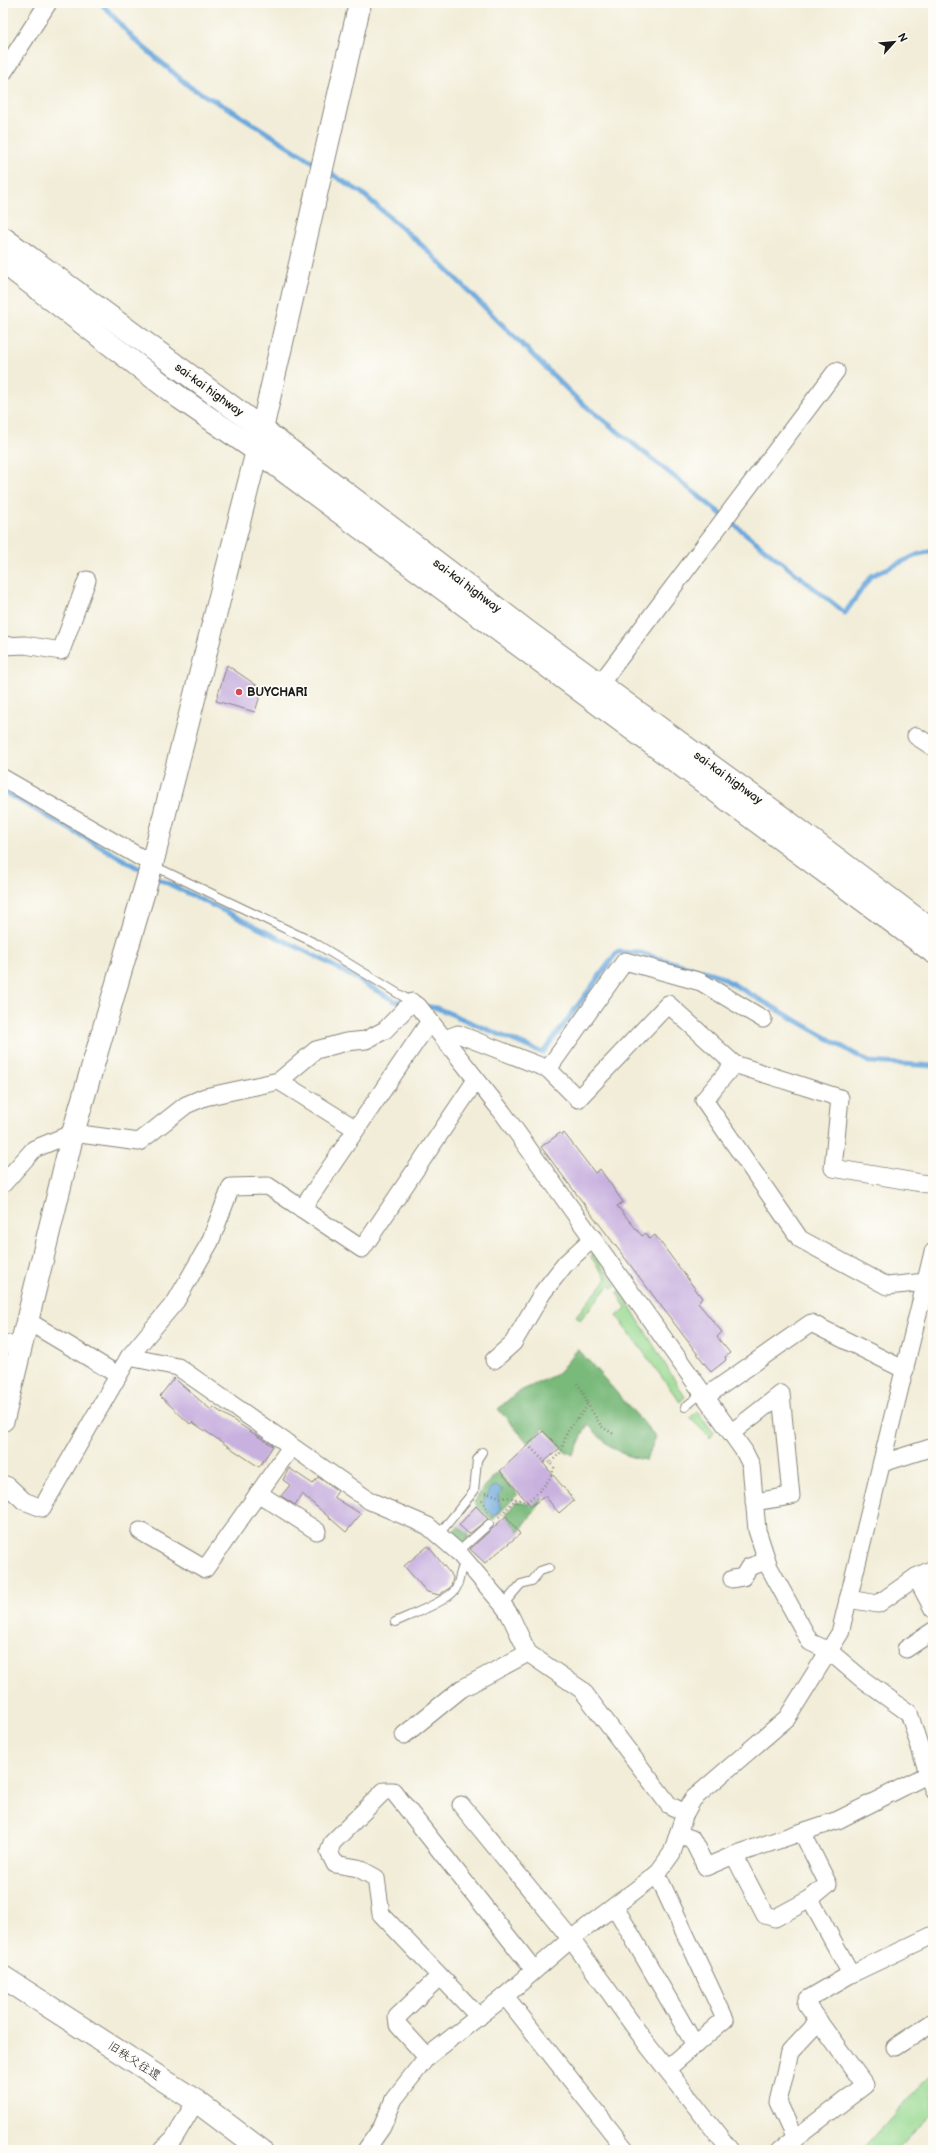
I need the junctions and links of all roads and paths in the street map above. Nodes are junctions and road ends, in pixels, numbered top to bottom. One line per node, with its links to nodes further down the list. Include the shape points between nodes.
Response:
1 (48, 3): 3 (street)
2 (360, 3): 7 (main road)
3 (3, 73)
4 (3, 238): 7 (main road, sai-kai highway)
5 (3, 262): 8 (main road, sai-kai highway, via 180,398)
6 (836, 371): 11 (street)
7 (262, 429): 8 (main road); 11 (main road, sai-kai highway)
8 (256, 451): 15 (main road); 17 (main road, sai-kai highway)
9 (87, 580): 10 (street, via 61,651 26,645)
10 (3, 646)
11 (600, 684): 16 (main road, sai-kai highway)
12 (916, 736): 13 (street)
13 (933, 747)
14 (3, 778): 15 (street)
15 (152, 864): 18 (lane, via 315,943); 27 (main road)
16 (933, 931)
17 (933, 952)
18 (415, 1004): 20 (street); 25 (street, via 385,1030 366,1040 316,1050)
19 (763, 1019): 23 (street, via 701,982 625,961)
20 (430, 1021): 21 (street); 26 (street)
21 (445, 1039): 23 (street, via 458,1034); 24 (street)
22 (734, 1064): 23 (street, via 668,1004 578,1099); 29 (street, via 840,1098 833,1168); 33 (street, via 704,1100 800,1239 887,1286)
23 (548, 1069)
24 (476, 1080): 30 (street, via 362,1249); 31 (street)
25 (279, 1081): 26 (street); 27 (street, via 205,1097 186,1105 138,1142)
26 (356, 1129): 30 (street)
27 (73, 1133): 28 (street, via 34,1149); 34 (main road)
28 (3, 1184)
29 (933, 1185)
30 (302, 1209): 36 (street, via 268,1186 231,1187 210,1242 176,1302)
31 (593, 1238): 37 (street, via 543,1292 513,1342); 41 (street)
32 (933, 1252): 33 (street)
33 (926, 1282): 38 (street)
34 (26, 1320): 35 (main road); 39 (street)
35 (11, 1345): 44 (main road)
36 (129, 1357): 39 (street); 48 (street, via 178,1367)
37 (494, 1360)
38 (905, 1370): 41 (street, via 812,1323); 52 (street)
39 (118, 1375): 53 (street, via 42,1508 24,1501)
40 (575, 1381): 42 (path)
41 (704, 1395): 43 (lane); 45 (street)
42 (587, 1402): 46 (path, via 601,1426); 51 (path, via 585,1409 567,1432 561,1452)
43 (684, 1407)
44 (3, 1420)
45 (730, 1433): 56 (street, via 751,1465); 56 (street, via 781,1394 790,1496)
46 (615, 1435)
47 (528, 1445): 51 (path, via 541,1459)
48 (291, 1447): 54 (street); 61 (street, via 370,1501 428,1526)
49 (933, 1447): 52 (street)
50 (482, 1452): 61 (lane, via 477,1460 474,1491)
51 (550, 1463): 55 (path, via 554,1468 545,1486 527,1502)
52 (883, 1463): 68 (street)
53 (3, 1484)
54 (258, 1493): 59 (street, via 205,1569); 60 (street)
55 (514, 1500): 57 (path, via 511,1497 500,1498 485,1493 482,1500); 58 (path, via 497,1520)
56 (754, 1502): 63 (street, via 757,1530)
57 (489, 1515)
58 (492, 1520): 62 (lane)
59 (140, 1530)
60 (317, 1531)
61 (439, 1534): 62 (street)
62 (462, 1557): 69 (street); 71 (lane, via 456,1588 446,1600)
63 (767, 1561): 67 (street, via 749,1567 743,1577); 74 (street, via 810,1642)
64 (549, 1568): 69 (lane, via 540,1571 532,1581 521,1584)
65 (933, 1569): 66 (street)
66 (916, 1577): 68 (street, via 878,1604); 70 (street)
67 (732, 1578)
68 (848, 1599): 74 (street, via 840,1633)
69 (503, 1605): 75 (street)
70 (933, 1609)
71 (395, 1622)
72 (933, 1632): 73 (street)
73 (906, 1649)
74 (829, 1651): 77 (street, via 909,1713); 79 (street, via 787,1718 693,1799)
75 (528, 1653): 76 (street, via 462,1689); 79 (street, via 582,1690 669,1805)
76 (404, 1735)
77 (931, 1783): 80 (street)
78 (460, 1805): 87 (street)
79 (685, 1813): 81 (street)
80 (802, 1832): 82 (street); 84 (street, via 828,1884)
81 (678, 1834): 82 (street, via 692,1839 706,1867); 83 (street, via 672,1853)
82 (734, 1855): 84 (street, via 765,1916 775,1918)
83 (657, 1874): 85 (street); 96 (street, via 725,2019)
84 (810, 1899): 89 (street)
85 (615, 1907): 87 (street); 96 (street)
86 (933, 1935): 89 (street)
87 (571, 1939): 88 (street); 99 (street)
88 (534, 1970): 91 (street, via 393,1792 384,1791 332,1843 329,1852 335,1864 358,1868 376,1878 381,1914); 92 (street)
89 (851, 1974): 94 (street, via 808,1999 806,2004)
90 (3, 1977): 100 (main road, 旧秩父往還)
91 (440, 1977): 93 (street); 98 (street, via 397,2017 398,2025)
92 (505, 1996): 93 (street); 105 (street)
93 (479, 2017): 98 (street)
94 (818, 2021): 101 (street, via 790,2052 778,2102); 101 (street, via 865,2085)
95 (933, 2022): 97 (street)
96 (695, 2045): 99 (street)
97 (895, 2047)
98 (427, 2057): 104 (street, via 394,2099 382,2127)
99 (667, 2069): 106 (street)
100 (196, 2101): 102 (street, via 174,2138); 103 (main road, 旧秩父往還)
101 (795, 2139): 107 (street)
102 (162, 2150)
103 (261, 2150)
104 (366, 2150)
105 (626, 2150)
106 (730, 2150)
107 (780, 2150)

